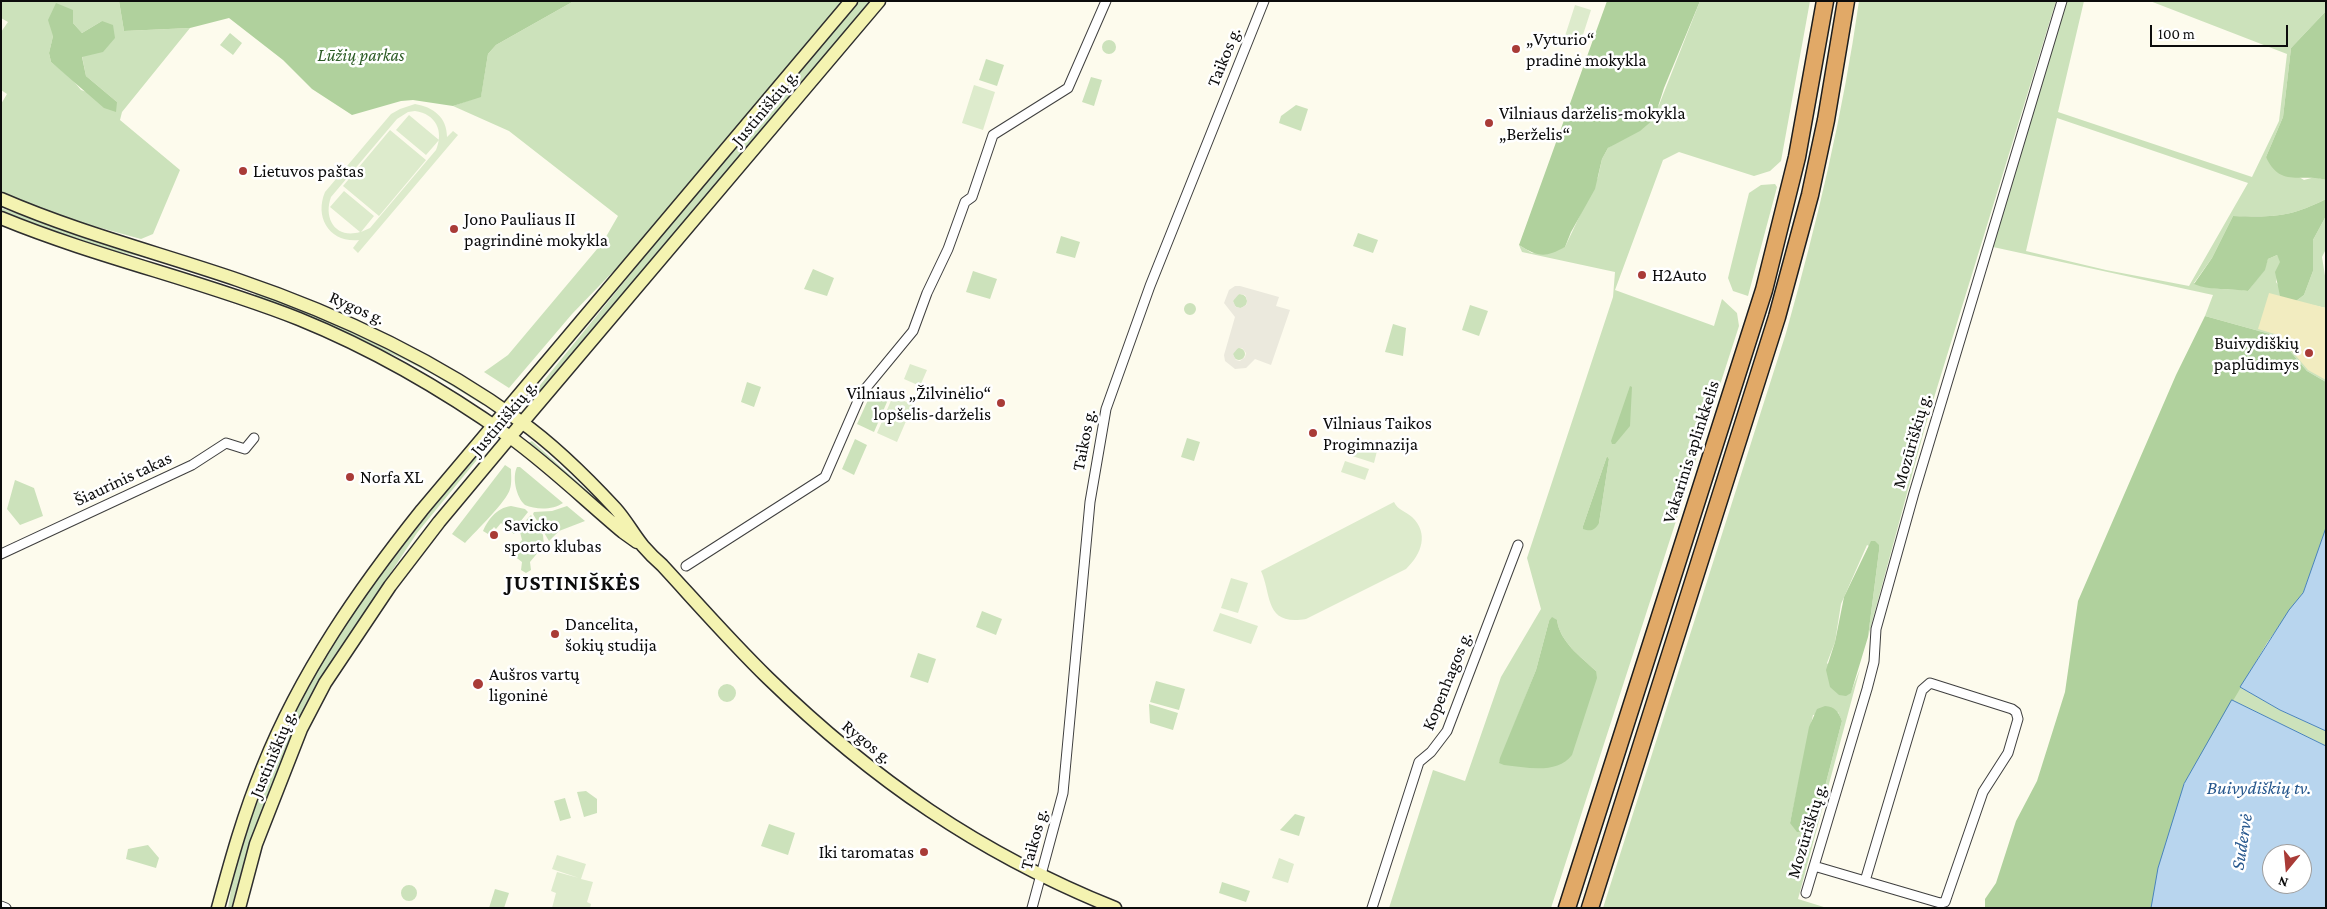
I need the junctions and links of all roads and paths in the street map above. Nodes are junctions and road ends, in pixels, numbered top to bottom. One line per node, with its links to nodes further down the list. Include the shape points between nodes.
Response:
1 (852, 1): 10 (main road, Justiniškių g.)
2 (879, 1): 11 (main road, Justiniškių g.)
3 (1106, 1): 18 (street, via 1068,88 993,135 972,197 965,202 913,331 861,394 825,476)
4 (1264, 1): 20 (street, Taikos g., via 1147,295 1106,409 1090,502 1062,793)
5 (1825, 1): 30 (highway, Vakarinis aplinkkelis, via 1797,157 1764,290)
6 (1846, 1): 31 (highway, via 1824,130 1777,317)
7 (2062, 1): 19 (street, Mozūriškių g., via 1911,502 1876,629 1874,662 1867,689)
8 (1, 199): 10 (main road, Rygos g., via 344,320 420,357)
9 (1, 218): 12 (main road, Rygos g., via 298,319 413,376)
10 (505, 411): 11 (main road, Rygos g.); 12 (main road, Justiniškių g.)
11 (522, 423): 13 (main road, Justiniškių g.); 15 (main road, Rygos g., via 615,509)
12 (493, 426): 13 (main road, Rygos g.); 25 (main road, Justiniškių g., via 381,561 308,675 263,765)
13 (510, 437): 15 (main road, Rygos g.); 26 (main road, Justiniškių g., via 390,586 325,683 301,729 278,785 256,844)
14 (254, 438): 17 (street, Šiaurinis takas, via 245,449 226,443 192,465)
15 (641, 544): 20 (main road, Rygos g., via 766,676 844,748 947,822)
16 (1518, 545): 29 (street, Kopenhagos g., via 1447,730 1419,762)
17 (1, 554)
18 (686, 566)
19 (1814, 866): 21 (street); 22 (street, Mozūriškių g.)
20 (1041, 875): 27 (street, Taikos g.); 28 (main road, Rygos g.)
21 (1865, 881): 21 (street, via 1945,902 1983,792 2008,753 2018,719 2012,708 1930,684 1925,686)
22 (1806, 893)
23 (1, 906): 24 (street)
24 (6, 908)
25 (218, 908)
26 (239, 908)
27 (1032, 908)
28 (1115, 908)
29 (1372, 908)
30 (1567, 908)
31 (1590, 908)

